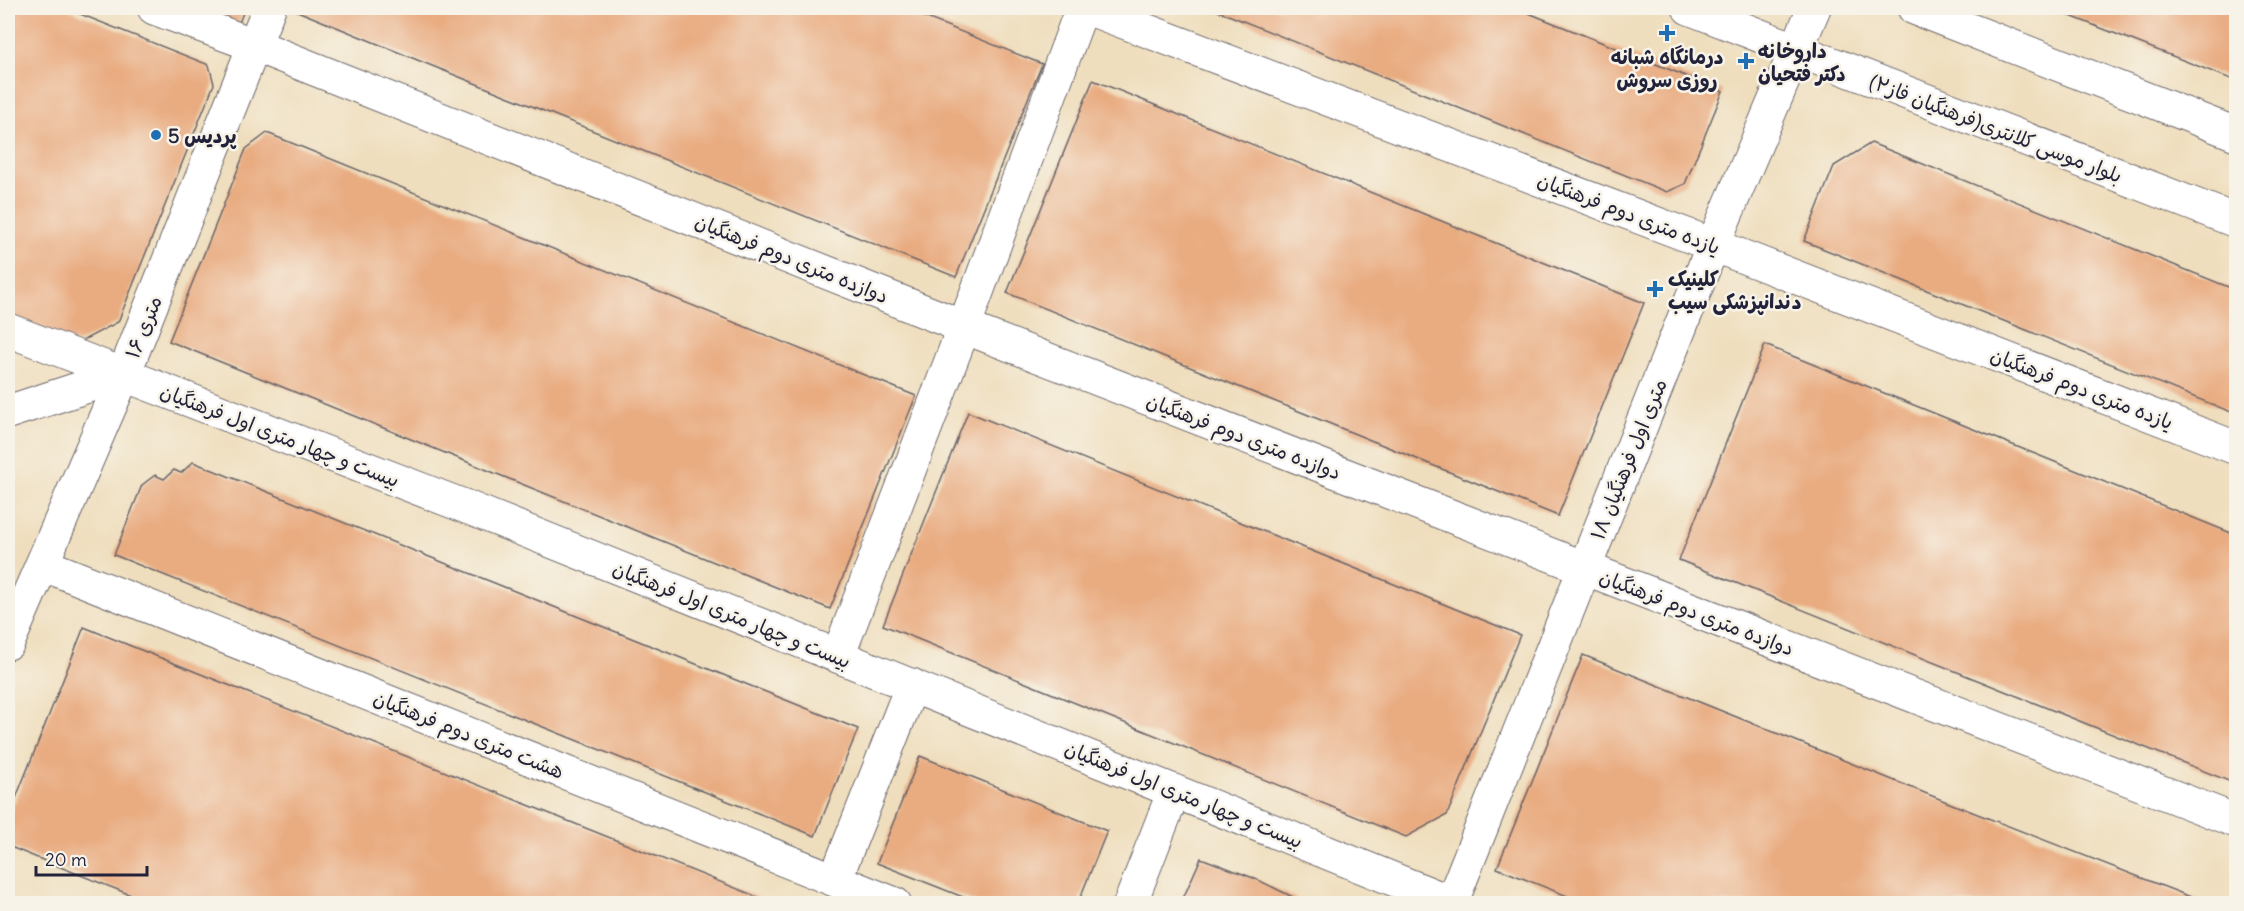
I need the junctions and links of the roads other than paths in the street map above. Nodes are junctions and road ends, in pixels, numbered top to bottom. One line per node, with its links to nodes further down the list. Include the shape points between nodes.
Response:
1 (154, 8): 8 (street, دوازده متری دوم فرهنگیان)
2 (269, 8): 8 (street, ۱۶ متری)
3 (1082, 8): 13 (street)
4 (1087, 8): 12 (street, یازده متری دوم فرهنگیان)
5 (1689, 8): 9 (street, بلوار موسی کلانتری(فرهنگیان فاز۲))
6 (1814, 8): 9 (street, ۱۸ متری اول فرهنگیان)
7 (1914, 8): 10 (street)
8 (254, 45): 13 (street, دوازده متری دوم فرهنگیان); 15 (street, ۱۶ متری)
9 (1795, 49): 11 (street, بلوار موسی کلانتری(فرهنگیان فاز۲)); 12 (street, ۱۸ متری اول فرهنگیان)
10 (2236, 134)
11 (2236, 221)
12 (1713, 245): 17 (street, یازده متری دوم فرهنگیان); 19 (street, ۱۸ متری اول فرهنگیان)
13 (964, 327): 19 (street, دوازده متری دوم فرهنگیان); 21 (street)
14 (8, 330): 15 (street, بیست و چهار متری اول فرهنگیان)
15 (124, 374): 16 (street); 18 (street, ۱۶ متری); 21 (street, بیست و چهار متری اول فرهنگیان)
16 (8, 412)
17 (2236, 448)
18 (42, 564): 20 (street, ۱۶ متری); 25 (street, هشت متری دوم فرهنگیان)
19 (1585, 568): 24 (street, دوازده متری دوم فرهنگیان); 28 (street, ۱۸ متری اول فرهنگیان)
20 (8, 643)
21 (838, 656): 22 (street, بیست و چهار متری اول فرهنگیان)
22 (912, 686): 23 (street, بیست و چهار متری اول فرهنگیان); 25 (street)
23 (1174, 791): 27 (street); 28 (street, بیست و چهار متری اول فرهنگیان)
24 (2236, 821)
25 (835, 880): 26 (street, هشت متری دوم فرهنگیان)
26 (895, 903)
27 (1130, 903)
28 (1452, 903)

